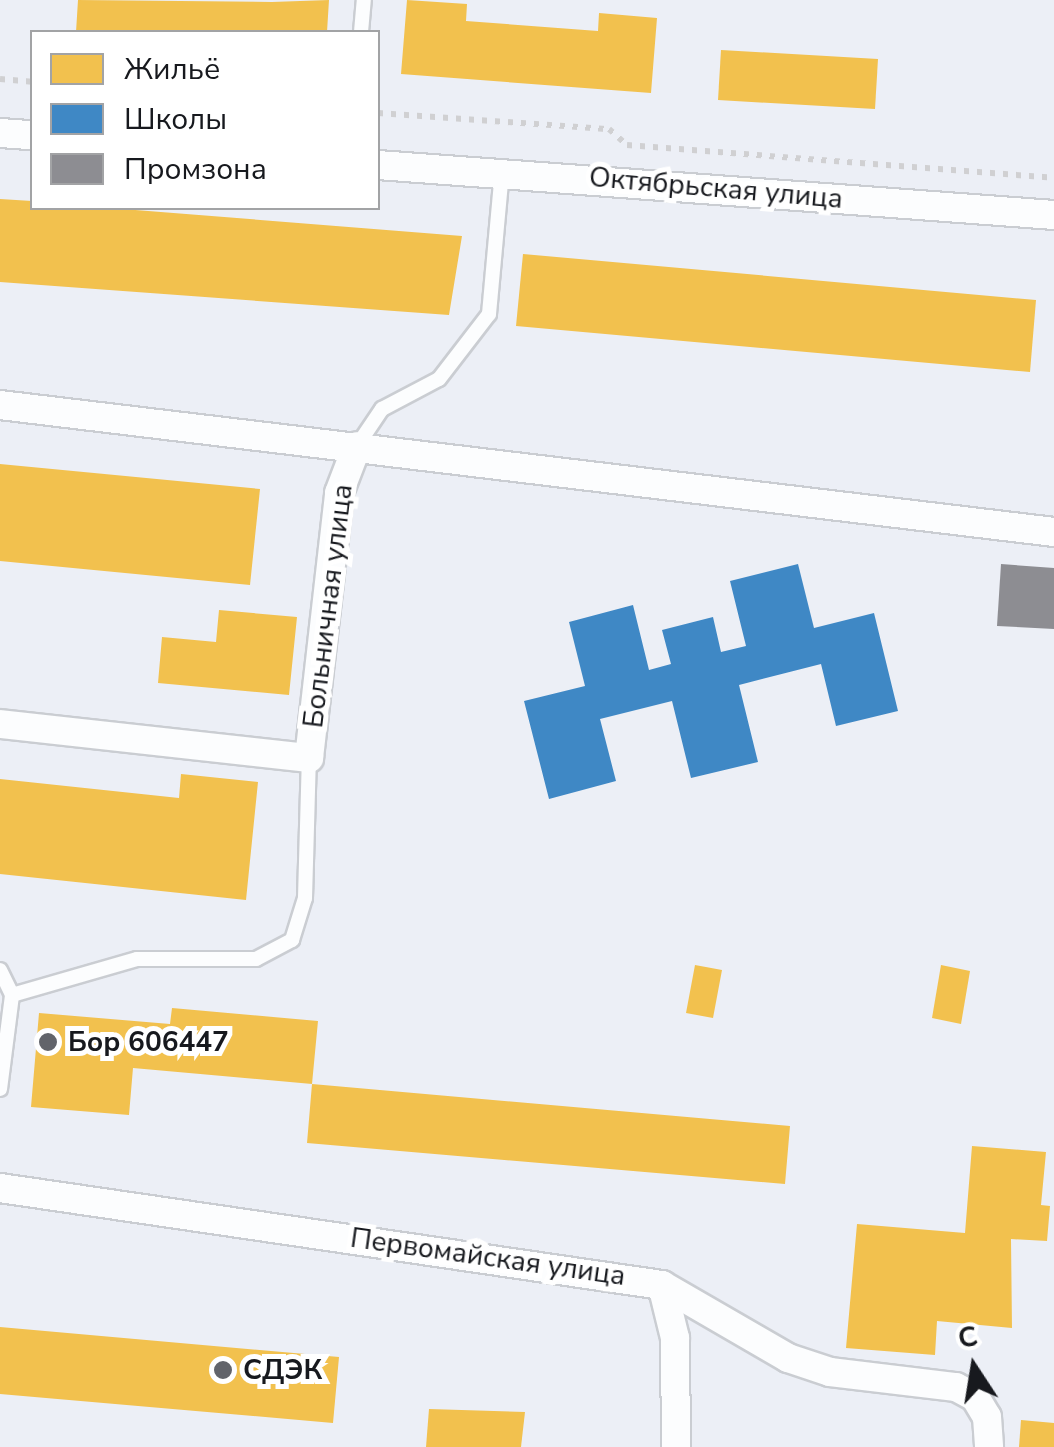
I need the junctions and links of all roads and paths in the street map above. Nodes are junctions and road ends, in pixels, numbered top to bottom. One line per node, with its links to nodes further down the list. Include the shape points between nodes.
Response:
1 (364, 0): 2 (lane)
2 (362, 30)
3 (0, 79): 4 (path)
4 (30, 82)
5 (380, 114): 10 (path, via 609,129 627,145)
6 (0, 132): 7 (street)
7 (30, 136)
8 (380, 165): 9 (street, Октябрьская улица)
9 (502, 171): 11 (street, Октябрьская улица); 13 (lane, via 489,314 438,379 382,408)
10 (1054, 178)
11 (1054, 215)
12 (0, 405): 13 (street, Больничная улица)
13 (357, 446): 14 (street); 16 (street, Больничная улица, via 339,492)
14 (1054, 532)
15 (0, 724): 16 (street, Больничная улица)
16 (309, 758): 18 (lane, via 305,898 292,940 256,959 137,958)
17 (0, 970): 18 (lane)
18 (12, 994): 19 (lane)
19 (0, 1089)
20 (0, 1188): 21 (street, Первомайская улица)
21 (662, 1285): 22 (street, via 676,1338); 23 (street, Первомайская улица, via 788,1358 830,1372 956,1387 976,1397 987,1417)
22 (676, 1447)
23 (989, 1447)

